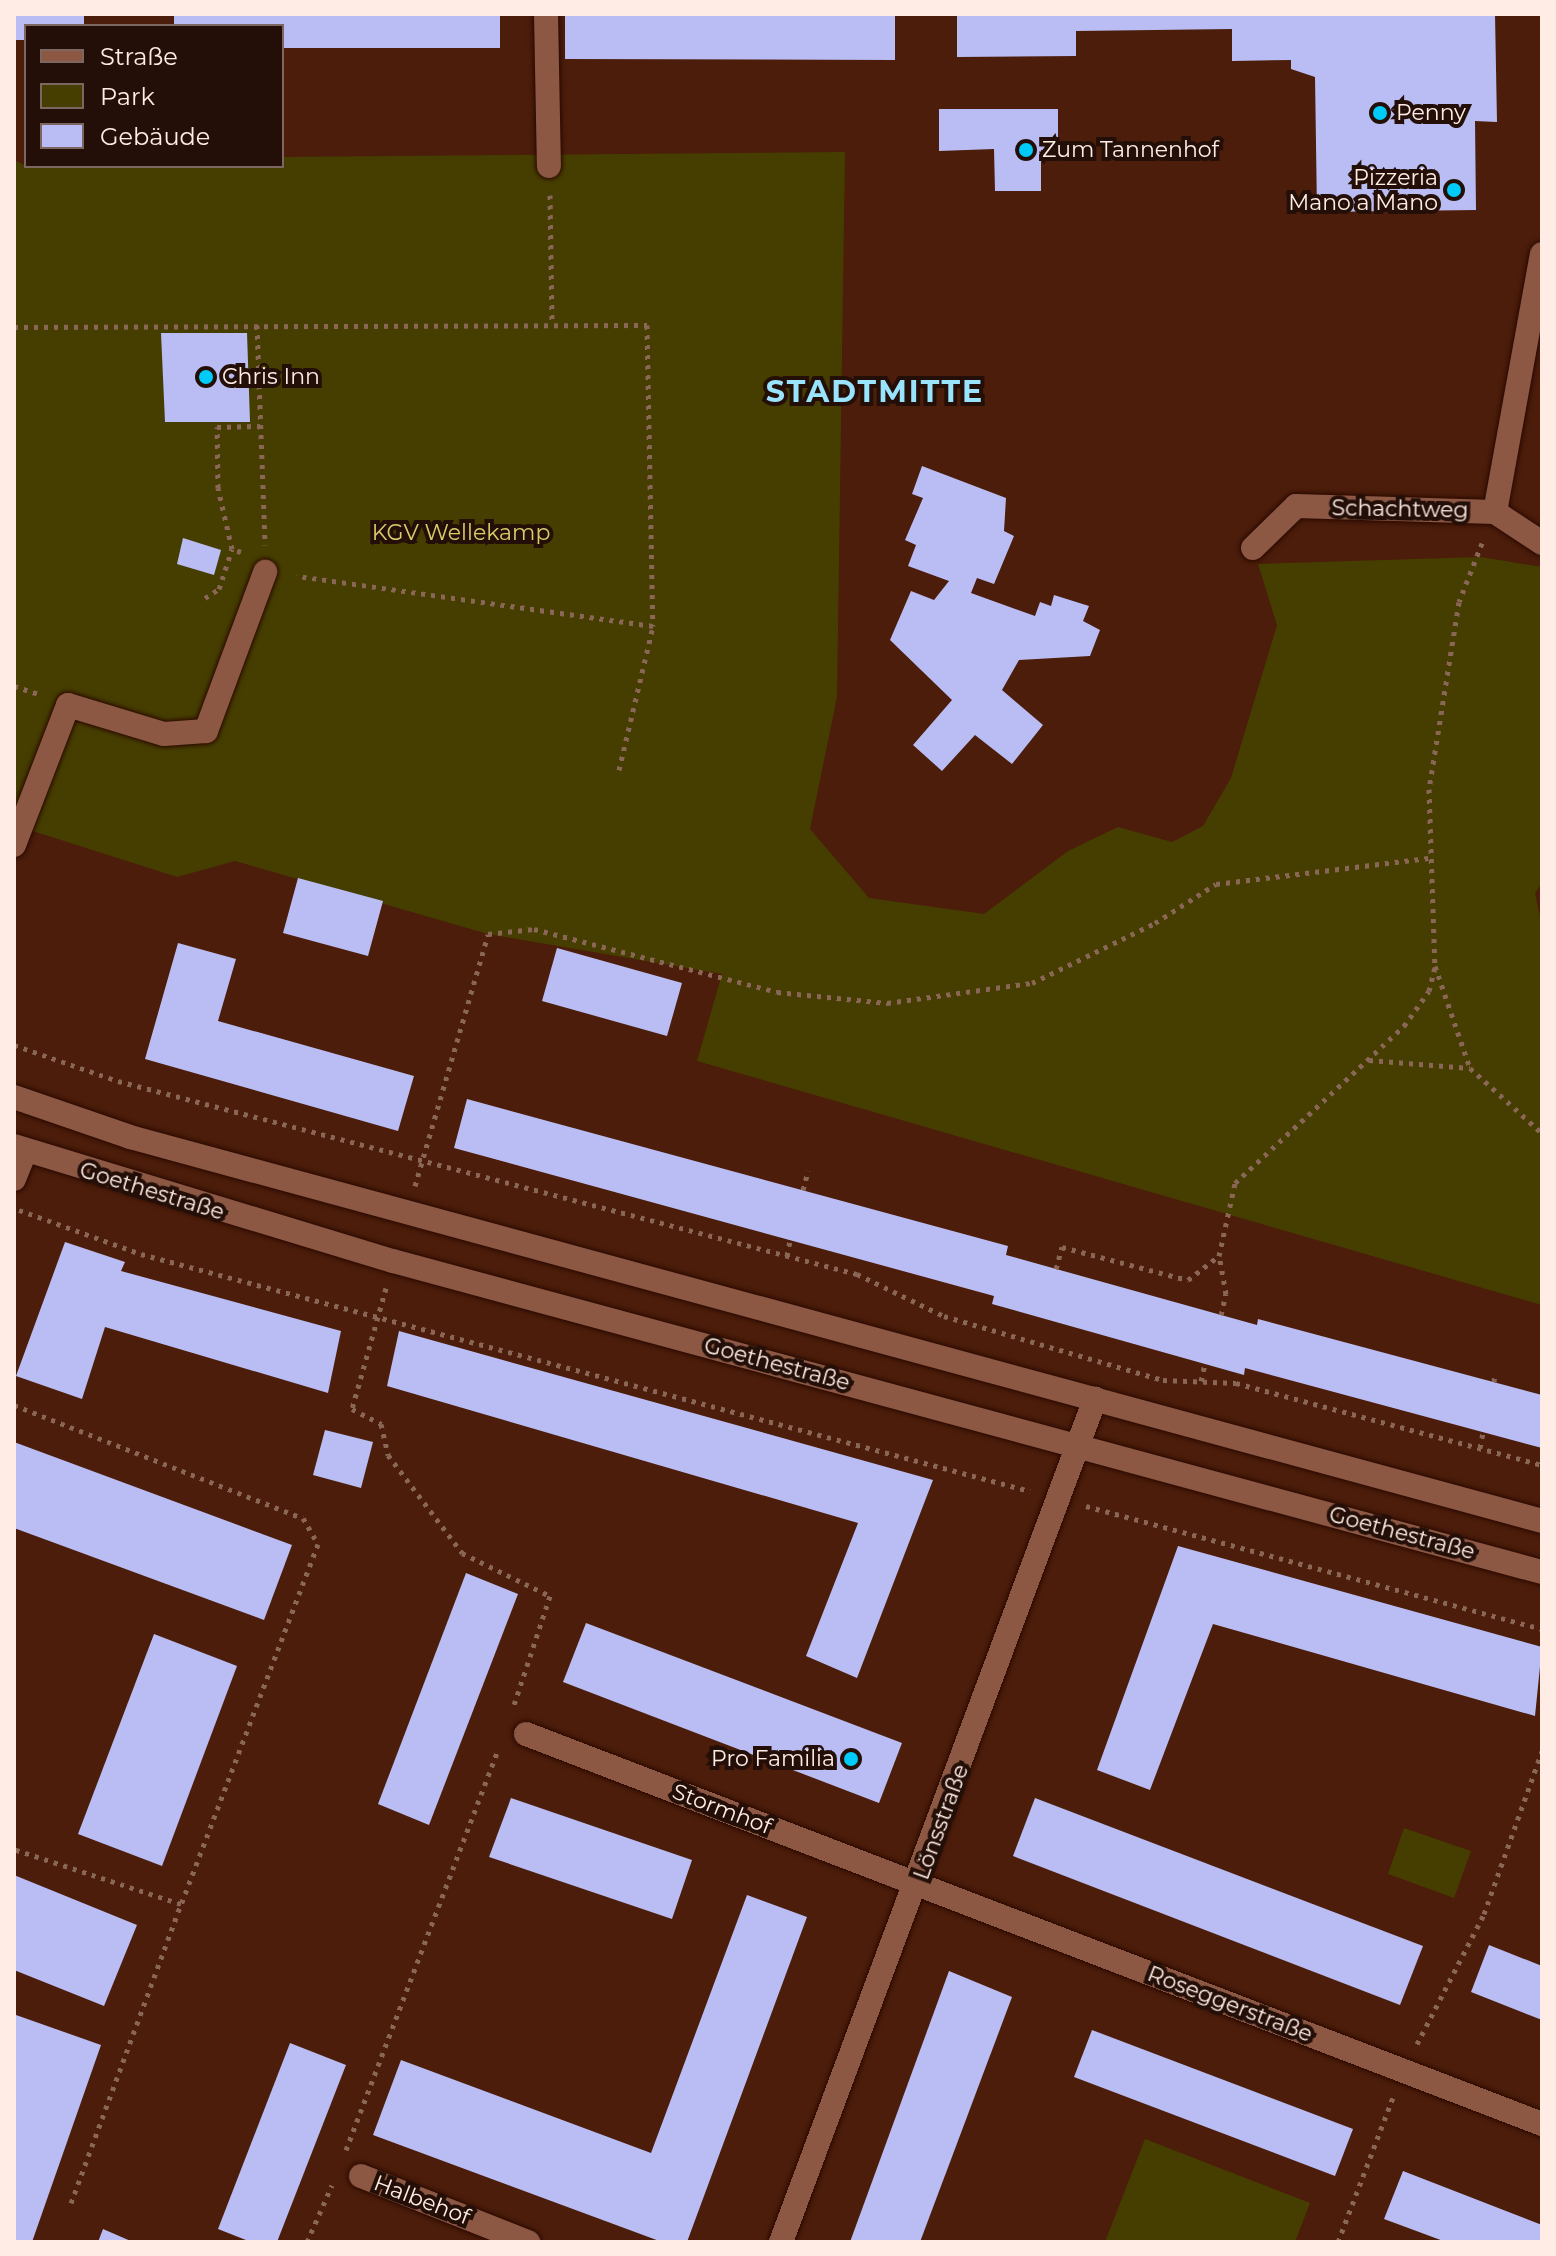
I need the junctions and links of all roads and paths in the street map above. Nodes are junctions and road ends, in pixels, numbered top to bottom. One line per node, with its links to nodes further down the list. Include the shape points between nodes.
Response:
1 (546, 14): 2 (street)
2 (549, 166): 4 (path)
3 (1542, 254): 8 (street, Schachtweg)
4 (552, 323): 5 (path); 14 (path, via 647,325)
5 (257, 325): 6 (path); 7 (path)
6 (14, 327)
7 (260, 426): 11 (path, via 217,427 218,488); 12 (path)
8 (1495, 512): 9 (street); 10 (street, Schachtweg, via 1296,506); 17 (path, via 1459,602 1429,789)
9 (1542, 543)
10 (1253, 548)
11 (232, 549): 12 (path); 13 (path, via 219,589)
12 (265, 566): 14 (path); 16 (street, via 206,731 164,734 68,705)
13 (205, 598)
14 (653, 626): 15 (path)
15 (619, 770)
16 (14, 845)
17 (1428, 858): 18 (path); 25 (path, via 1216,884 1155,923 1032,983 887,1003 777,992 534,929 488,934)
18 (1435, 966): 20 (path, via 1412,1015); 21 (path)
19 (14, 1045): 25 (path, via 118,1081)
20 (1368, 1060): 21 (path); 33 (path, via 1235,1183)
21 (1470, 1068): 23 (path)
22 (14, 1097): 30 (street, Goethestraße)
23 (1542, 1133)
24 (20, 1148): 27 (street); 34 (street, Goethestraße)
25 (422, 1159): 30 (path); 32 (path)
26 (808, 1171): 28 (path)
27 (14, 1179)
28 (803, 1190)
29 (14, 1209): 37 (path, via 141,1254)
30 (407, 1214): 42 (street, Goethestraße)
31 (790, 1240): 32 (path)
32 (787, 1256): 40 (path, via 857,1274 944,1316 1163,1380)
33 (1219, 1256): 35 (path, via 1188,1280 1062,1247); 36 (path, via 1226,1294)
34 (393, 1261): 37 (path); 45 (street, Goethestraße)
35 (1056, 1269)
36 (1221, 1315)
37 (378, 1317): 48 (path); 52 (path, via 352,1409 381,1424 388,1455 462,1553 550,1596)
38 (1205, 1364): 40 (path)
39 (1495, 1373): 41 (path)
40 (1201, 1381): 46 (path, via 1236,1383)
41 (1494, 1382)
42 (1095, 1399): 45 (street, Lönsstraße); 49 (street, Goethestraße)
43 (14, 1405): 58 (path, via 303,1518 318,1544)
44 (1483, 1432): 46 (path)
45 (1081, 1446): 48 (street, Lönsstraße); 50 (street, Goethestraße)
46 (1480, 1448): 47 (path)
47 (1542, 1465)
48 (1061, 1500): 51 (path); 57 (street, Lönsstraße)
49 (1542, 1521)
50 (1542, 1572)
51 (1542, 1629)
52 (511, 1714)
53 (526, 1734): 57 (street, Stormhof)
54 (501, 1740): 61 (path)
55 (1542, 1751): 59 (path, via 1484,1914)
56 (14, 1849): 58 (path)
57 (918, 1884): 59 (street, Roseggerstraße); 66 (street, Lönsstraße)
58 (181, 1904): 63 (path)
59 (1404, 2071): 60 (street, Roseggerstraße); 67 (path)
60 (1542, 2124)
61 (350, 2172): 65 (street, Halbehof)
62 (334, 2180): 64 (path)
63 (71, 2203)
64 (307, 2242)
65 (528, 2242)
66 (781, 2242)
67 (1338, 2242)

